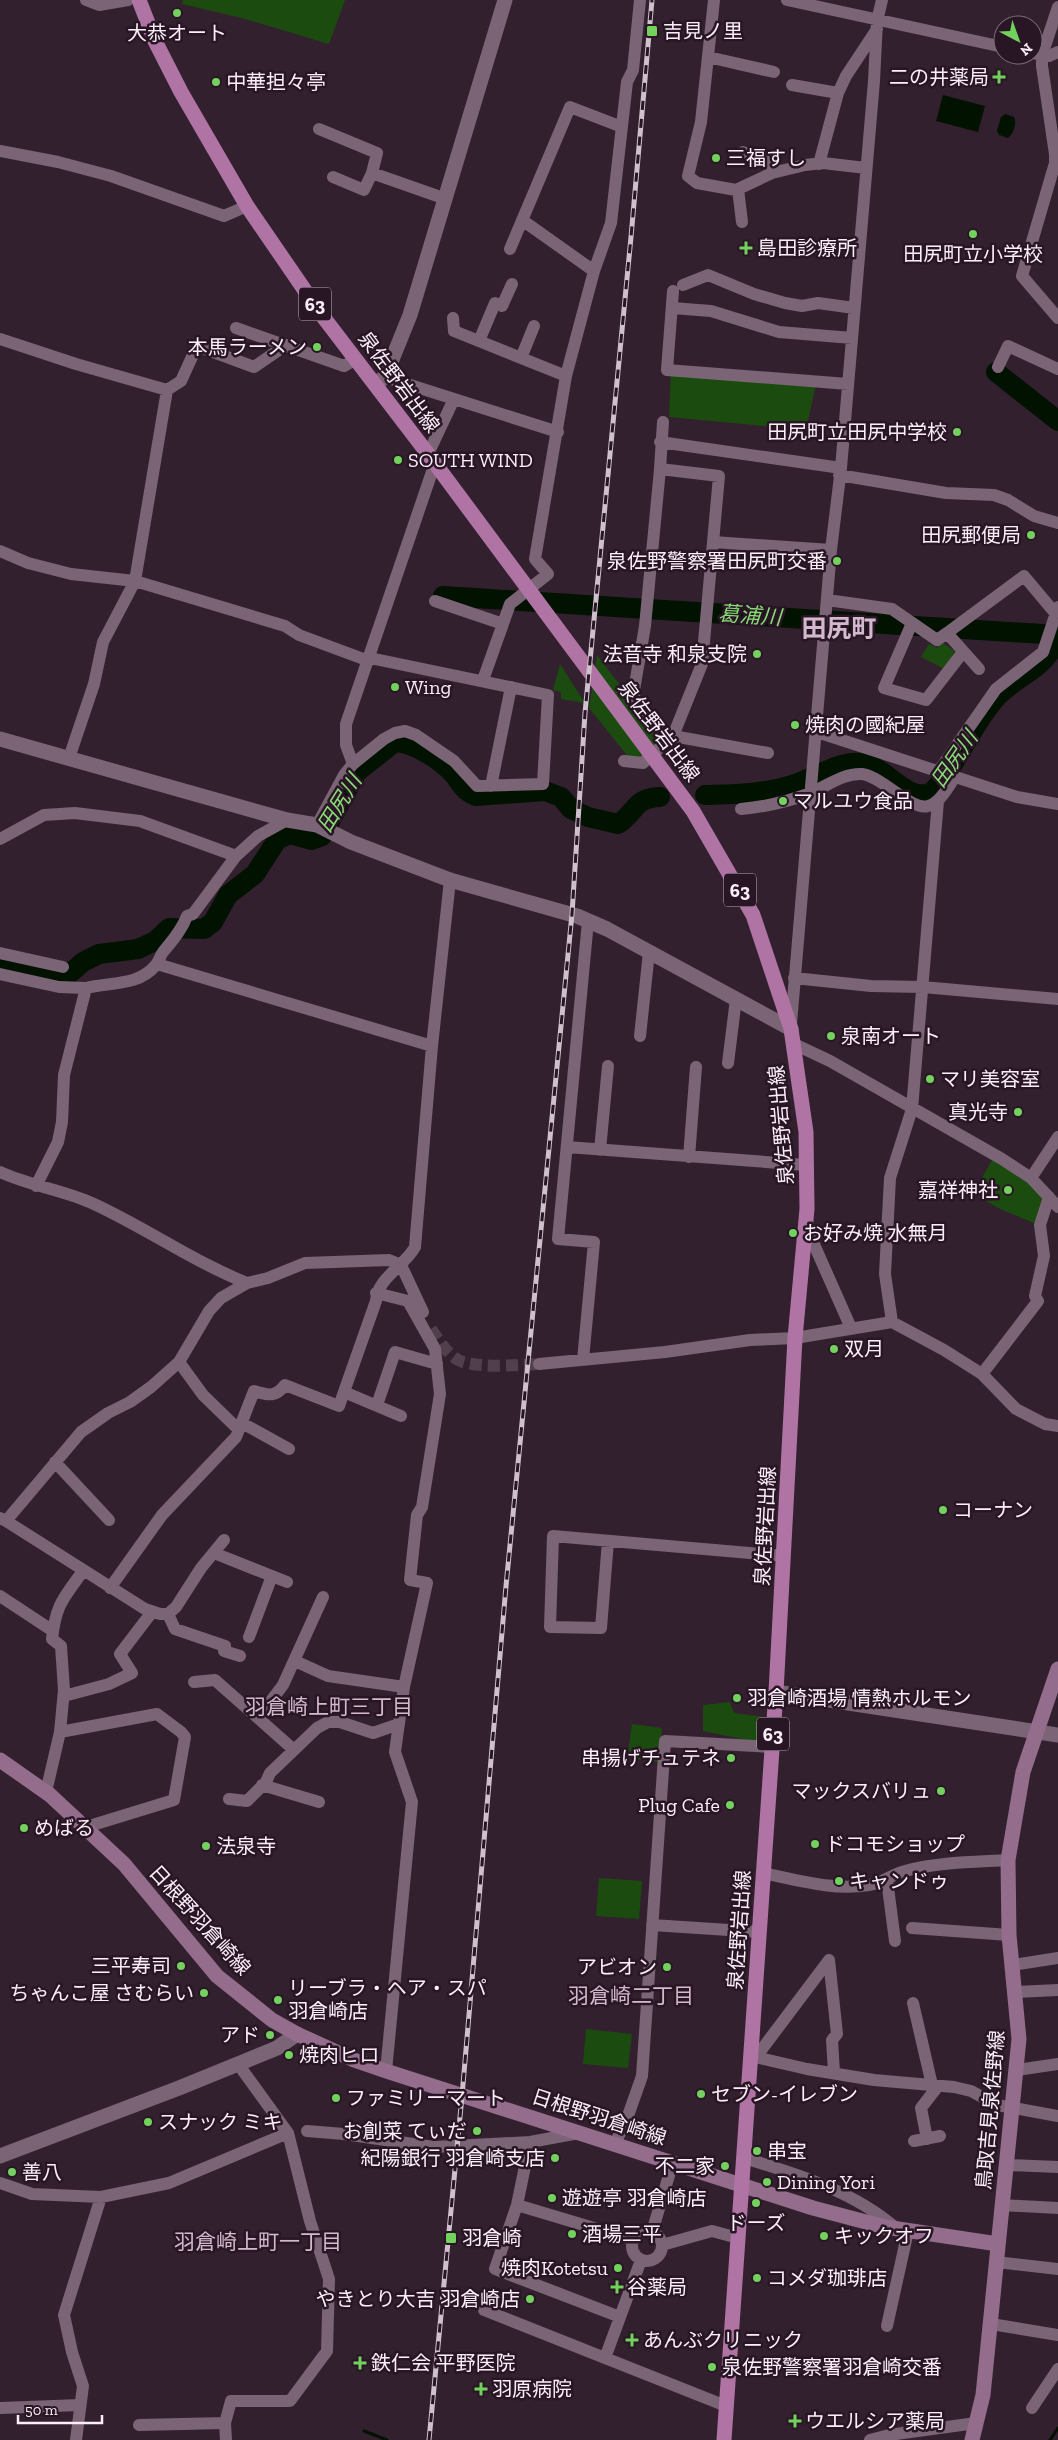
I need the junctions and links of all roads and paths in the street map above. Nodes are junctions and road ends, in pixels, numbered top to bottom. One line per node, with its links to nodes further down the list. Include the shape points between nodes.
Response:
1 (86, 0): 2 (street, via 99,5)
2 (128, 0)
3 (139, 0): 32 (main road, 泉佐野岩出線 / 63, via 181,92)
4 (505, 0): 31 (street)
5 (640, 0): 20 (street, via 633,70 627,82)
6 (714, 0): 15 (street)
7 (787, 0): 10 (street)
8 (882, 0): 10 (street)
9 (1058, 6): 11 (street)
10 (877, 25): 12 (street); 19 (street); 26 (street)
11 (1043, 42)
12 (993, 45)
13 (1058, 52): 14 (street)
14 (1043, 55)
15 (708, 57): 17 (street); 30 (street, via 700,122 688,176 697,183)
16 (1042, 65): 24 (street)
17 (774, 72)
18 (792, 85): 19 (street)
19 (838, 93): 25 (street)
20 (622, 127): 33 (street, via 570,107); 36 (street, via 610,223)
21 (319, 129): 28 (street, via 377,153)
22 (0, 151): 32 (street, via 111,176 224,216)
23 (743, 152): 27 (street, via 764,160)
24 (1056, 163): 41 (street, via 1022,276)
25 (819, 164): 26 (street); 27 (street)
26 (866, 168): 39 (street)
27 (778, 171): 30 (street)
28 (372, 173): 29 (street, via 364,190); 31 (street)
29 (334, 176)
30 (738, 189): 34 (street)
31 (446, 199): 53 (street, via 410,315)
32 (247, 206): 49 (main road, 泉佐野岩出線 / 63)
33 (522, 220): 35 (street); 36 (street)
34 (742, 222)
35 (510, 249)
36 (594, 271): 52 (street)
37 (512, 284): 46 (street, via 502,306 495,303)
38 (672, 308): 39 (street, via 678,288 708,275 785,303); 44 (street, via 711,311 779,332); 54 (street, via 668,370)
39 (854, 308): 44 (street)
40 (453, 318): 46 (street, via 454,330)
41 (1058, 318)
42 (534, 326): 48 (street)
43 (236, 328): 47 (street)
44 (852, 338): 54 (street)
45 (0, 339): 55 (street)
46 (479, 341): 48 (street)
47 (286, 345): 49 (street, via 344,366); 55 (street, via 254,367 197,346 181,381)
48 (521, 358): 52 (street)
49 (356, 359): 53 (main road, 泉佐野岩出線 / 63)
50 (998, 367): 51 (street, via 1008,346)
51 (1058, 369)
52 (566, 376): 58 (street)
53 (380, 380): 56 (street); 60 (main road, 泉佐野岩出線 / 63)
54 (848, 384): 62 (street)
55 (167, 390): 67 (street)
56 (454, 399): 58 (street); 60 (street)
57 (663, 422): 59 (street)
58 (558, 432): 72 (street, via 535,558 548,574 510,604)
59 (660, 442): 61 (street); 62 (street)
60 (432, 458): 75 (street); 110 (main road, 泉佐野岩出線 / 63, via 660,765 711,839 753,915)
61 (660, 469): 64 (street, via 719,476); 80 (street, via 644,626 633,696 664,737)
62 (840, 471): 63 (street, via 946,493 994,495 1034,516); 65 (street)
63 (1058, 523)
64 (712, 542): 65 (street); 80 (street, via 702,664)
65 (831, 550): 68 (street)
66 (0, 551): 67 (street, via 28,563 71,574)
67 (135, 581): 75 (street, via 286,626 299,636); 83 (street, via 102,642 94,684)
68 (827, 600): 71 (street, via 892,609); 79 (street)
69 (435, 601): 72 (street)
70 (1056, 610): 73 (street, via 1024,576); 86 (street, via 1043,652 996,689)
71 (912, 623): 73 (street, via 937,640); 74 (street, via 884,688 926,700)
72 (503, 624): 77 (street)
73 (947, 633): 74 (street)
74 (963, 652): 76 (street)
75 (370, 659): 77 (street); 85 (street, via 346,724 346,746)
76 (979, 670)
77 (483, 680): 78 (street)
78 (511, 687): 88 (street); 88 (street, via 548,695 543,784)
79 (817, 732): 86 (street); 89 (street)
80 (673, 736): 82 (street); 84 (street, via 643,763)
81 (0, 739): 83 (street)
82 (768, 753)
83 (69, 758): 93 (street)
84 (624, 761)
85 (353, 764): 88 (street, via 384,739 405,731 454,761 477,786); 94 (street, via 344,775)
86 (938, 772): 87 (street)
87 (954, 778): 90 (street); 91 (street, via 1017,797)
88 (491, 786)
89 (810, 793): 90 (street, via 844,777 864,774 915,804 925,807); 92 (street, via 771,807); 104 (street)
90 (938, 802): 105 (street)
91 (1058, 804)
92 (741, 810)
93 (287, 820): 94 (street); 96 (street, via 258,836)
94 (319, 826): 97 (street)
95 (0, 839): 96 (street, via 44,815 75,813 140,821)
96 (236, 856): 101 (street, via 193,914 187,916)
97 (450, 880): 98 (street); 111 (street)
98 (588, 920): 99 (street); 117 (street)
99 (650, 952): 108 (street); 109 (street)
100 (0, 953): 102 (street)
101 (157, 964): 106 (street, via 145,976); 111 (street)
102 (63, 967)
103 (0, 974): 106 (street, via 59,987)
104 (794, 978): 105 (street, via 871,986); 110 (street)
105 (922, 987): 107 (street); 115 (street)
106 (86, 988): 123 (street, via 64,1075 58,1142)
107 (1058, 999)
108 (736, 1000): 110 (street); 112 (street)
109 (640, 1036)
110 (793, 1036): 115 (street); 120 (main road, 泉佐野岩出線 / 63, via 806,1132)
111 (432, 1046): 127 (street, via 415,1247)
112 (728, 1063)
113 (608, 1066): 118 (street)
114 (696, 1067): 119 (street)
115 (912, 1109): 122 (street, via 1002,1158); 130 (street, via 890,1178 885,1274)
116 (1058, 1136): 122 (street)
117 (567, 1147): 118 (street); 134 (street, via 558,1239 594,1242)
118 (600, 1150): 119 (street)
119 (689, 1156): 120 (street)
120 (806, 1166): 126 (main road, 泉佐野岩出線 / 63)
121 (3, 1176): 123 (street)
122 (1031, 1178): 124 (street)
123 (36, 1186): 128 (street, via 92,1203 227,1275)
124 (1048, 1197): 125 (street); 138 (street, via 1040,1225 1044,1256 1035,1296 1038,1300)
125 (1058, 1207)
126 (805, 1224): 131 (street); 133 (main road, 泉佐野岩出線 / 63)
127 (401, 1264): 128 (street, via 389,1260 305,1263 268,1278); 129 (street); 132 (street)
128 (247, 1282): 135 (street, via 221,1298 209,1311)
129 (376, 1293): 136 (street, via 408,1302 435,1350); 139 (street)
130 (892, 1322): 131 (street); 138 (street)
131 (851, 1328): 133 (street)
132 (431, 1329)
133 (795, 1338): 134 (street, via 750,1340); 151 (main road, 泉佐野岩出線 / 63)
134 (583, 1360): 137 (street)
135 (178, 1362): 143 (street, via 203,1395); 145 (street, via 151,1387 81,1432)
136 (437, 1364): 140 (street, via 395,1352); 166 (street, via 440,1394 422,1507 417,1515 410,1580 427,1583)
137 (539, 1364)
138 (982, 1374): 142 (street, via 1016,1409 1045,1424)
139 (344, 1392): 140 (street); 143 (street, via 339,1406 285,1385 279,1393 270,1396 254,1391)
140 (377, 1405): 141 (street)
141 (401, 1416)
142 (1058, 1426)
143 (240, 1427): 144 (street); 155 (street, via 236,1437 162,1515)
144 (289, 1449)
145 (55, 1462): 146 (street); 147 (street)
146 (3, 1520): 152 (street)
147 (109, 1520)
148 (224, 1540): 150 (street)
149 (608, 1541): 149 (street, via 601,1628 550,1627 553,1536); 151 (street)
150 (214, 1552): 153 (street); 159 (street)
151 (784, 1556): 167 (main road, 泉佐野岩出線 / 63)
152 (83, 1571): 155 (street); 160 (street, via 59,1605)
153 (272, 1576): 154 (street); 161 (street)
154 (287, 1582)
155 (110, 1588): 158 (street)
156 (0, 1596): 160 (street)
157 (323, 1597): 163 (street)
158 (152, 1612): 159 (street); 168 (street, via 120,1654 132,1673 109,1684)
159 (168, 1614): 162 (street, via 175,1629 225,1646 224,1652)
160 (53, 1631): 168 (street, via 52,1639 61,1646)
161 (249, 1637)
162 (240, 1656)
163 (295, 1661): 166 (street, via 328,1676); 169 (street, via 283,1685)
164 (1058, 1669): 171 (main road, 鳥取吉見泉佐野線)
165 (194, 1682): 169 (street, via 215,1680)
166 (404, 1687): 170 (street)
167 (776, 1692): 171 (street); 174 (main road, 泉佐野岩出線 / 63)
168 (64, 1696): 172 (street)
169 (258, 1718): 175 (street)
170 (399, 1724): 175 (street, via 373,1732 340,1722 328,1722); 200 (street, via 395,1752 412,1802)
171 (1036, 1731): 173 (street); 182 (main road, 鳥取吉見泉佐野線, via 1023,1772)
172 (60, 1732): 178 (street); 181 (street, via 157,1714 185,1738 174,1800)
173 (1058, 1735)
174 (772, 1747): 183 (main road, 泉佐野岩出線 / 63); 185 (street, via 665,1741)
175 (294, 1750): 177 (street)
176 (0, 1760): 178 (main road, 日根野羽倉崎線)
177 (262, 1785): 179 (street, via 247,1801); 180 (street)
178 (46, 1792): 181 (main road, 日根野羽倉崎線)
179 (229, 1799)
180 (319, 1802)
181 (86, 1827): 195 (main road, 日根野羽倉崎線, via 124,1864 218,1976 272,2020)
182 (1008, 1860): 184 (street, via 962,1862 904,1871); 188 (main road, 鳥取吉見泉佐野線)
183 (762, 1872): 184 (street, via 820,1885 869,1885); 187 (main road, 泉佐野岩出線 / 63)
184 (887, 1880): 189 (street)
185 (652, 1925): 187 (street); 210 (street, via 642,2076 630,2114)
186 (912, 1928): 188 (street)
187 (759, 1932): 196 (main road, 泉佐野岩出線 / 63)
188 (1009, 1935): 191 (main road, 鳥取吉見泉佐野線)
189 (896, 1941)
190 (1058, 1958): 191 (street)
191 (1013, 1965): 193 (main road, 鳥取吉見泉佐野線)
192 (1058, 1990): 193 (street)
193 (1016, 1992): 199 (main road, 鳥取吉見泉佐野線)
194 (913, 2003): 202 (street)
195 (297, 2034): 197 (street, via 277,2048); 200 (main road, 日根野羽倉崎線)
196 (753, 2057): 201 (street); 201 (street, via 829,1960 836,2034 832,2040); 212 (main road, 泉佐野岩出線 / 63)
197 (238, 2064): 206 (street); 211 (street)
198 (1058, 2064): 199 (street)
199 (1017, 2070): 203 (main road, 鳥取吉見泉佐野線)
200 (386, 2071): 207 (main road, 日根野羽倉崎線)
201 (834, 2073): 202 (street)
202 (935, 2086): 203 (street, via 971,2091 997,2105); 208 (street, via 921,2108 934,2137)
203 (1014, 2106): 204 (street); 214 (main road, 鳥取吉見泉佐野線)
204 (1058, 2116)
205 (307, 2131): 209 (street, via 434,2147)
206 (288, 2133): 218 (street, via 169,2183); 242 (street, via 310,2221 329,2279 328,2351 290,2402 231,2401)
207 (581, 2133): 209 (street); 210 (main road, 日根野羽倉崎線)
208 (914, 2141)
209 (530, 2142): 219 (street)
210 (615, 2144): 213 (main road, 日根野羽倉崎線)
211 (3, 2152)
212 (744, 2158): 217 (main road, 泉佐野岩出線 / 63); 222 (street, via 791,2172 867,2206)
213 (673, 2162): 217 (main road, 日根野羽倉崎線); 223 (street)
214 (1007, 2166): 215 (street); 220 (main road, 鳥取吉見泉佐野線)
215 (1058, 2167)
216 (0, 2182): 218 (street, via 32,2194)
217 (742, 2185): 222 (main road, 日根野羽倉崎線, via 813,2208); 224 (main road, 泉佐野岩出線 / 63)
218 (101, 2197): 238 (street, via 64,2314 83,2386)
219 (517, 2205): 225 (street); 232 (street, via 495,2269)
220 (1001, 2205): 221 (street); 226 (main road, 鳥取吉見泉佐野線)
221 (1058, 2208)
222 (903, 2230): 226 (main road, 日根野羽倉崎線); 234 (street)
223 (652, 2232): 225 (street, via 640,2233); 227 (street)
224 (738, 2238): 227 (street, via 712,2232); 239 (main road, 泉佐野岩出線 / 63)
225 (634, 2240): 228 (street, via 634,2254)
226 (998, 2244): 229 (main road, 鳥取吉見泉佐野線)
227 (662, 2245): 228 (street, via 656,2258)
228 (641, 2260): 232 (street)
229 (996, 2262): 230 (street); 233 (main road, 鳥取吉見泉佐野線)
230 (1058, 2269)
231 (484, 2310): 236 (street)
232 (620, 2317): 236 (street)
233 (991, 2324): 235 (street); 243 (main road, 鳥取吉見泉佐野線, via 983,2394)
234 (887, 2326)
235 (1058, 2335)
236 (605, 2358): 239 (street)
237 (1058, 2370): 241 (street)
238 (80, 2405): 240 (street); 245 (street)
239 (726, 2406): 247 (main road, 泉佐野岩出線 / 63)
240 (0, 2408)
241 (1032, 2408)
242 (226, 2423): 244 (street); 246 (street)
243 (976, 2423): 248 (street); 249 (main road, 鳥取吉見泉佐野線)
244 (139, 2424)
245 (76, 2440)
246 (226, 2440)
247 (724, 2440)
248 (870, 2440)
249 (972, 2440)

